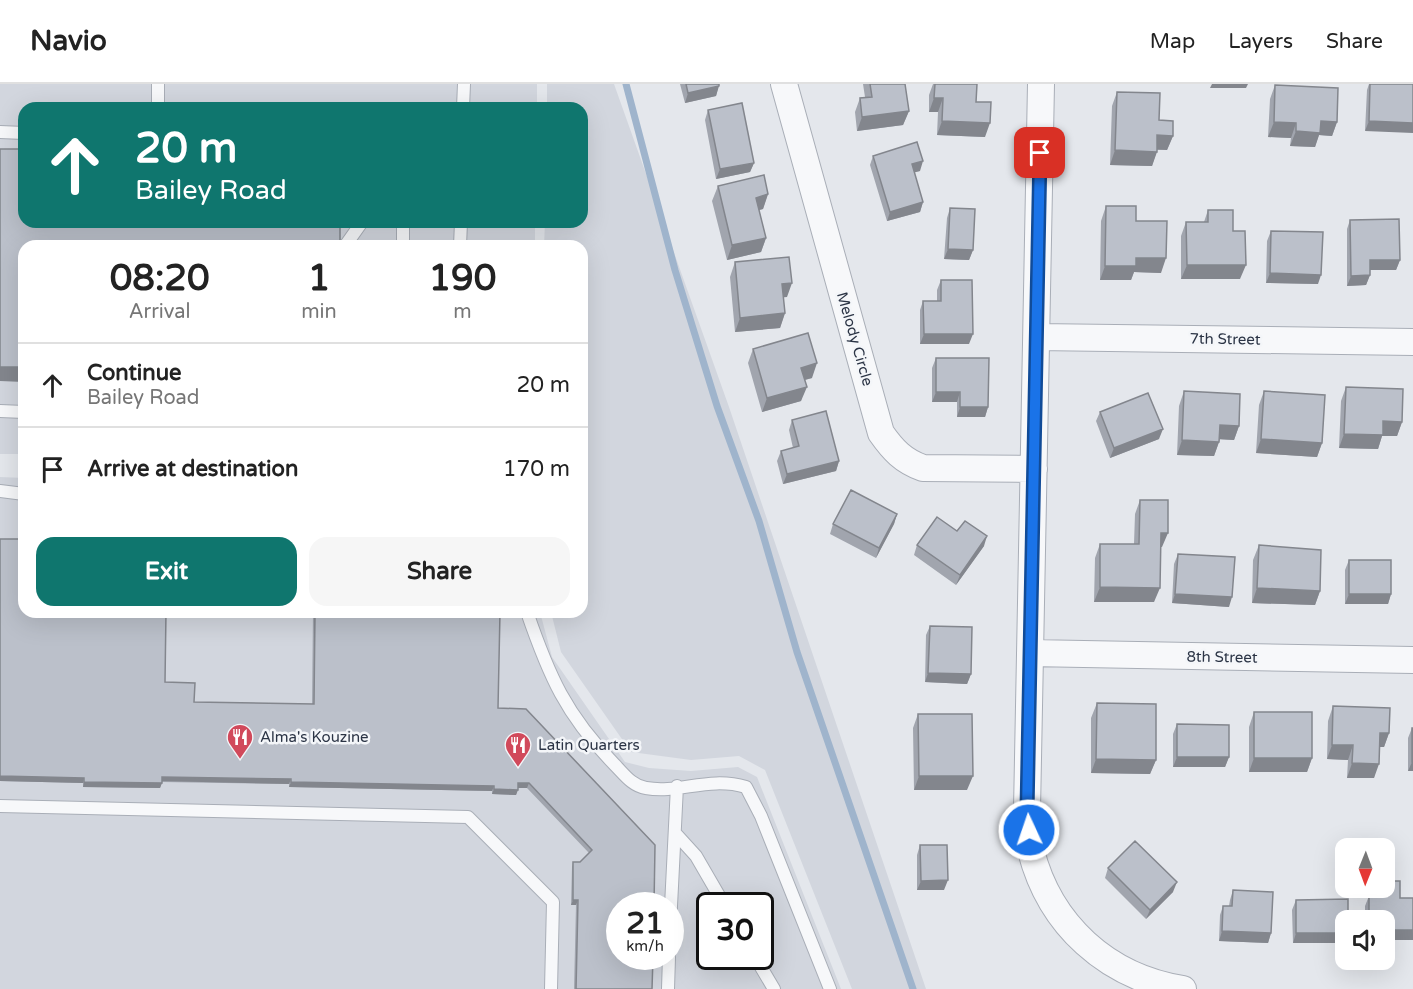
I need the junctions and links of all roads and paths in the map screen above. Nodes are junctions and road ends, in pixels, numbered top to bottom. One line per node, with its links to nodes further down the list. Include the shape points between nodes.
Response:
1 (158, 84): 5 (lane)
2 (464, 84): 6 (lane)
3 (784, 84): 13 (street, Melody Circle, via 882,433 893,450 923,468)
4 (1041, 84): 9 (street)
5 (158, 102)
6 (463, 102)
7 (0, 132): 8 (lane)
8 (18, 133)
9 (1037, 337): 10 (street, 7th Street); 13 (street)
10 (1413, 342)
11 (0, 411): 12 (lane)
12 (18, 412)
13 (1034, 469): 17 (street)
14 (0, 491): 15 (lane)
15 (18, 493)
16 (529, 618): 19 (lane, via 563,703 600,750 633,784 645,788)
17 (1030, 653): 18 (street, 8th Street); 30 (street, via 1027,810 1031,849 1040,879 1074,934 1112,965 1137,978)
18 (1413, 660)
19 (677, 786): 21 (lane); 29 (lane, via 728,782 746,787)
20 (0, 806): 26 (lane, via 468,817 553,902)
21 (676, 834): 22 (lane); 23 (lane, via 696,856)
22 (672, 892)
23 (717, 892)
24 (669, 970): 27 (lane)
25 (763, 970): 28 (lane)
26 (551, 989)
27 (668, 989)
28 (774, 989)
29 (830, 989)
30 (1183, 989)

